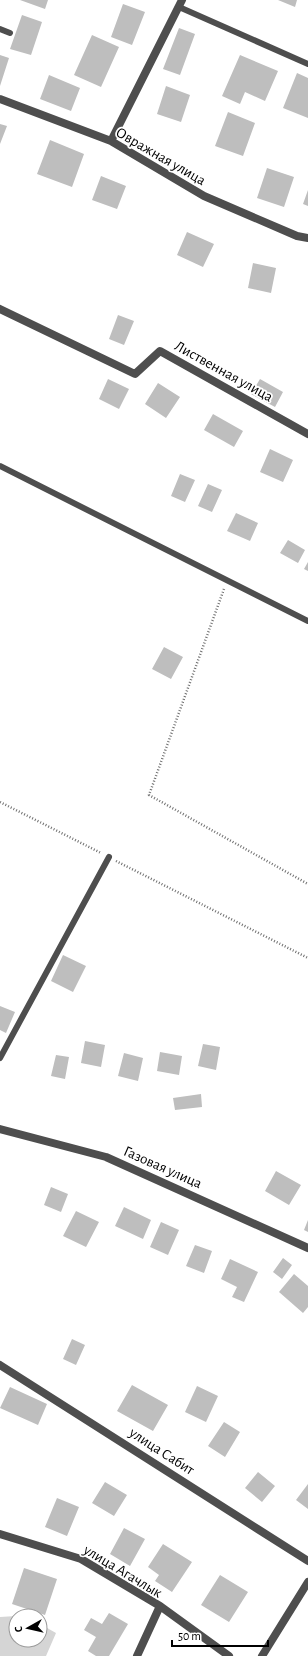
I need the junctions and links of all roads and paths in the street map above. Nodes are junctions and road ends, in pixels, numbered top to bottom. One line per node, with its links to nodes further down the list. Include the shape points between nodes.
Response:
1 (180, 3): 4 (lane); 6 (street)
2 (0, 29): 3 (lane)
3 (10, 33)
4 (308, 64)
5 (0, 99): 6 (street, Овражная улица)
6 (111, 142): 7 (street, Овражная улица, via 204,196 297,236)
7 (308, 238)
8 (0, 309): 9 (street, Лиственная улица, via 135,374 160,351)
9 (308, 434)
10 (0, 466): 11 (lane)
11 (227, 580): 12 (lane); 15 (path, via 149,795)
12 (308, 621)
13 (0, 802): 14 (path)
14 (109, 857): 16 (path); 17 (lane)
15 (308, 884)
16 (308, 958)
17 (0, 1058)
18 (0, 1129): 19 (street, Газовая улица, via 106,1156)
19 (308, 1248)
20 (0, 1365): 22 (street, улица Сабит)
21 (0, 1534): 24 (street, улица Агачлык, via 81,1559)
22 (308, 1561)
23 (308, 1582): 27 (street)
24 (160, 1606): 25 (street, улица Агачлык); 26 (street)
25 (137, 1656)
26 (229, 1656)
27 (262, 1656)

